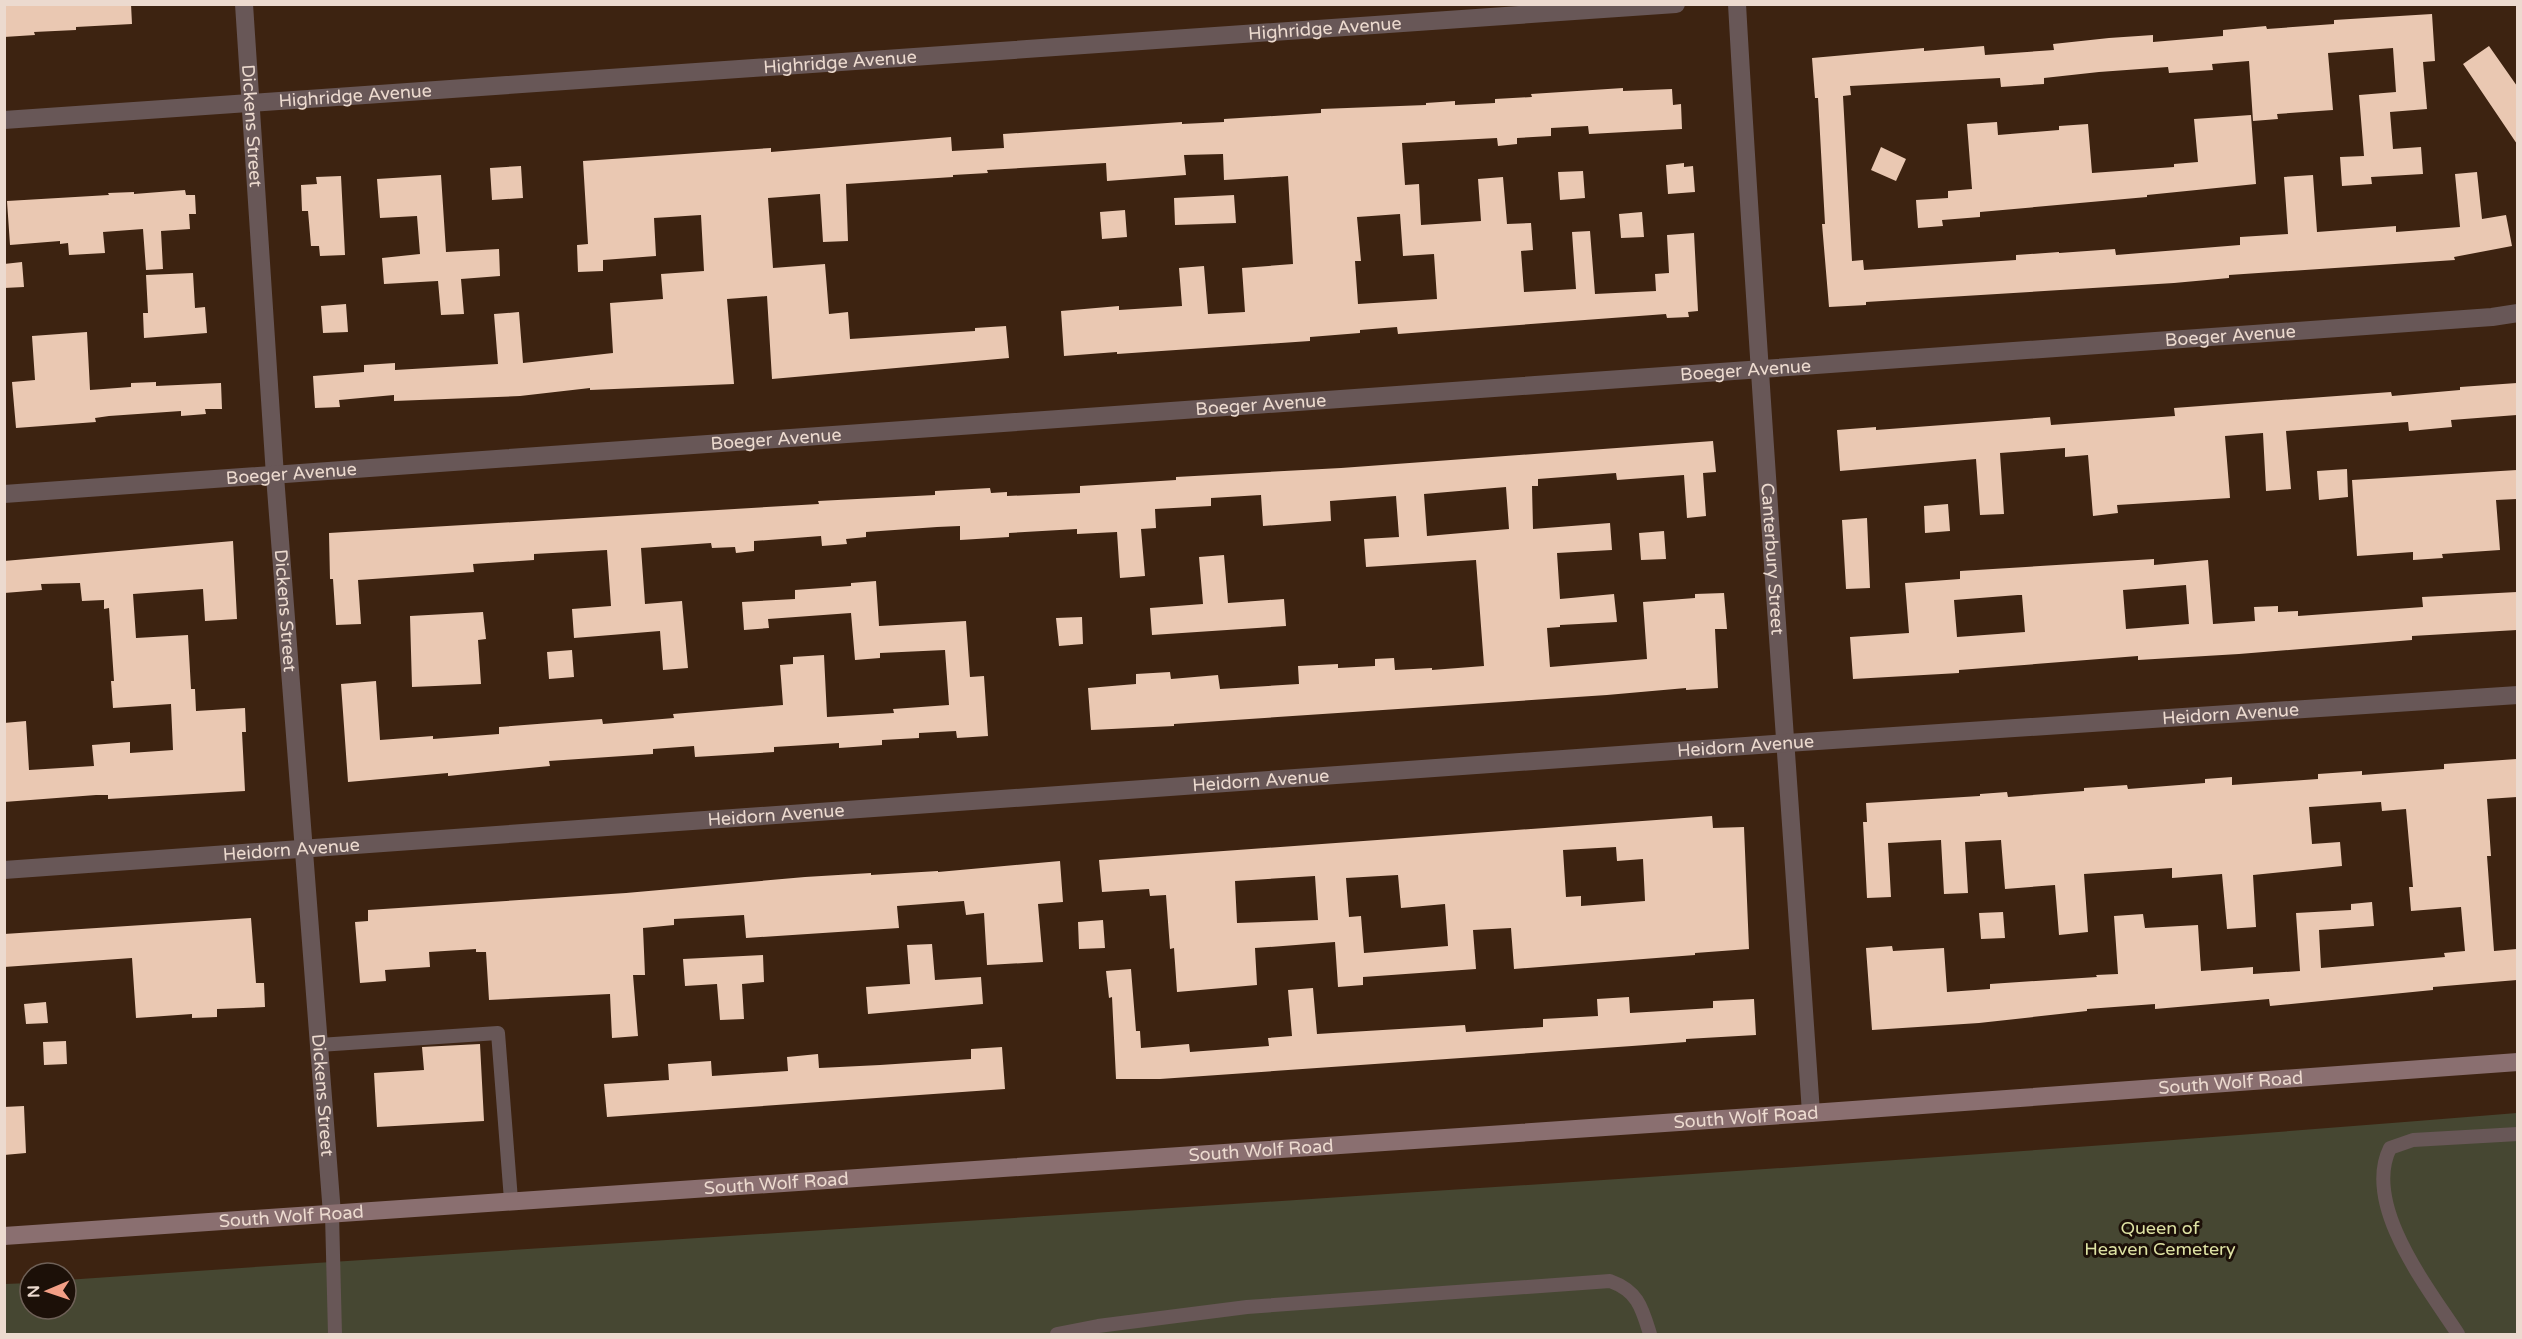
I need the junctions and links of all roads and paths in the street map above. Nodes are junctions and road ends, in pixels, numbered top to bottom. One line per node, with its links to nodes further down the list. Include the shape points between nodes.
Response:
1 (244, 4): 4 (street, Dickens Street)
2 (1676, 4): 4 (street, Highridge Avenue)
3 (1737, 4): 7 (street, Canterbury Street)
4 (252, 104): 5 (street, Highridge Avenue); 8 (street, Dickens Street)
5 (4, 120)
6 (2517, 313): 7 (street, Boeger Avenue)
7 (1758, 370): 8 (street, Boeger Avenue); 11 (street, Canterbury Street)
8 (275, 476): 9 (street, Boeger Avenue); 12 (street, Dickens Street)
9 (4, 494)
10 (2517, 695): 11 (street, Heidorn Avenue)
11 (1787, 743): 12 (street, Heidorn Avenue); 16 (street, Canterbury Street)
12 (304, 849): 13 (street, Heidorn Avenue); 14 (street, Dickens Street)
13 (4, 870)
14 (319, 1045): 18 (lane, via 498,1033); 19 (street, Dickens Street)
15 (2517, 1062): 16 (main road, South Wolf Road)
16 (1811, 1113): 18 (main road, South Wolf Road)
17 (2517, 1134): 24 (lane, via 2413,1140 2390,1148 2385,1158 2384,1189 2389,1213 2423,1281)
18 (511, 1200): 19 (main road, South Wolf Road)
19 (332, 1214): 20 (main road, South Wolf Road); 21 (lane)
20 (4, 1236)
21 (336, 1335)
22 (1057, 1335): 23 (lane, via 1247,1306 1610,1281 1625,1286 1635,1296)
23 (1650, 1335)
24 (2458, 1335)

